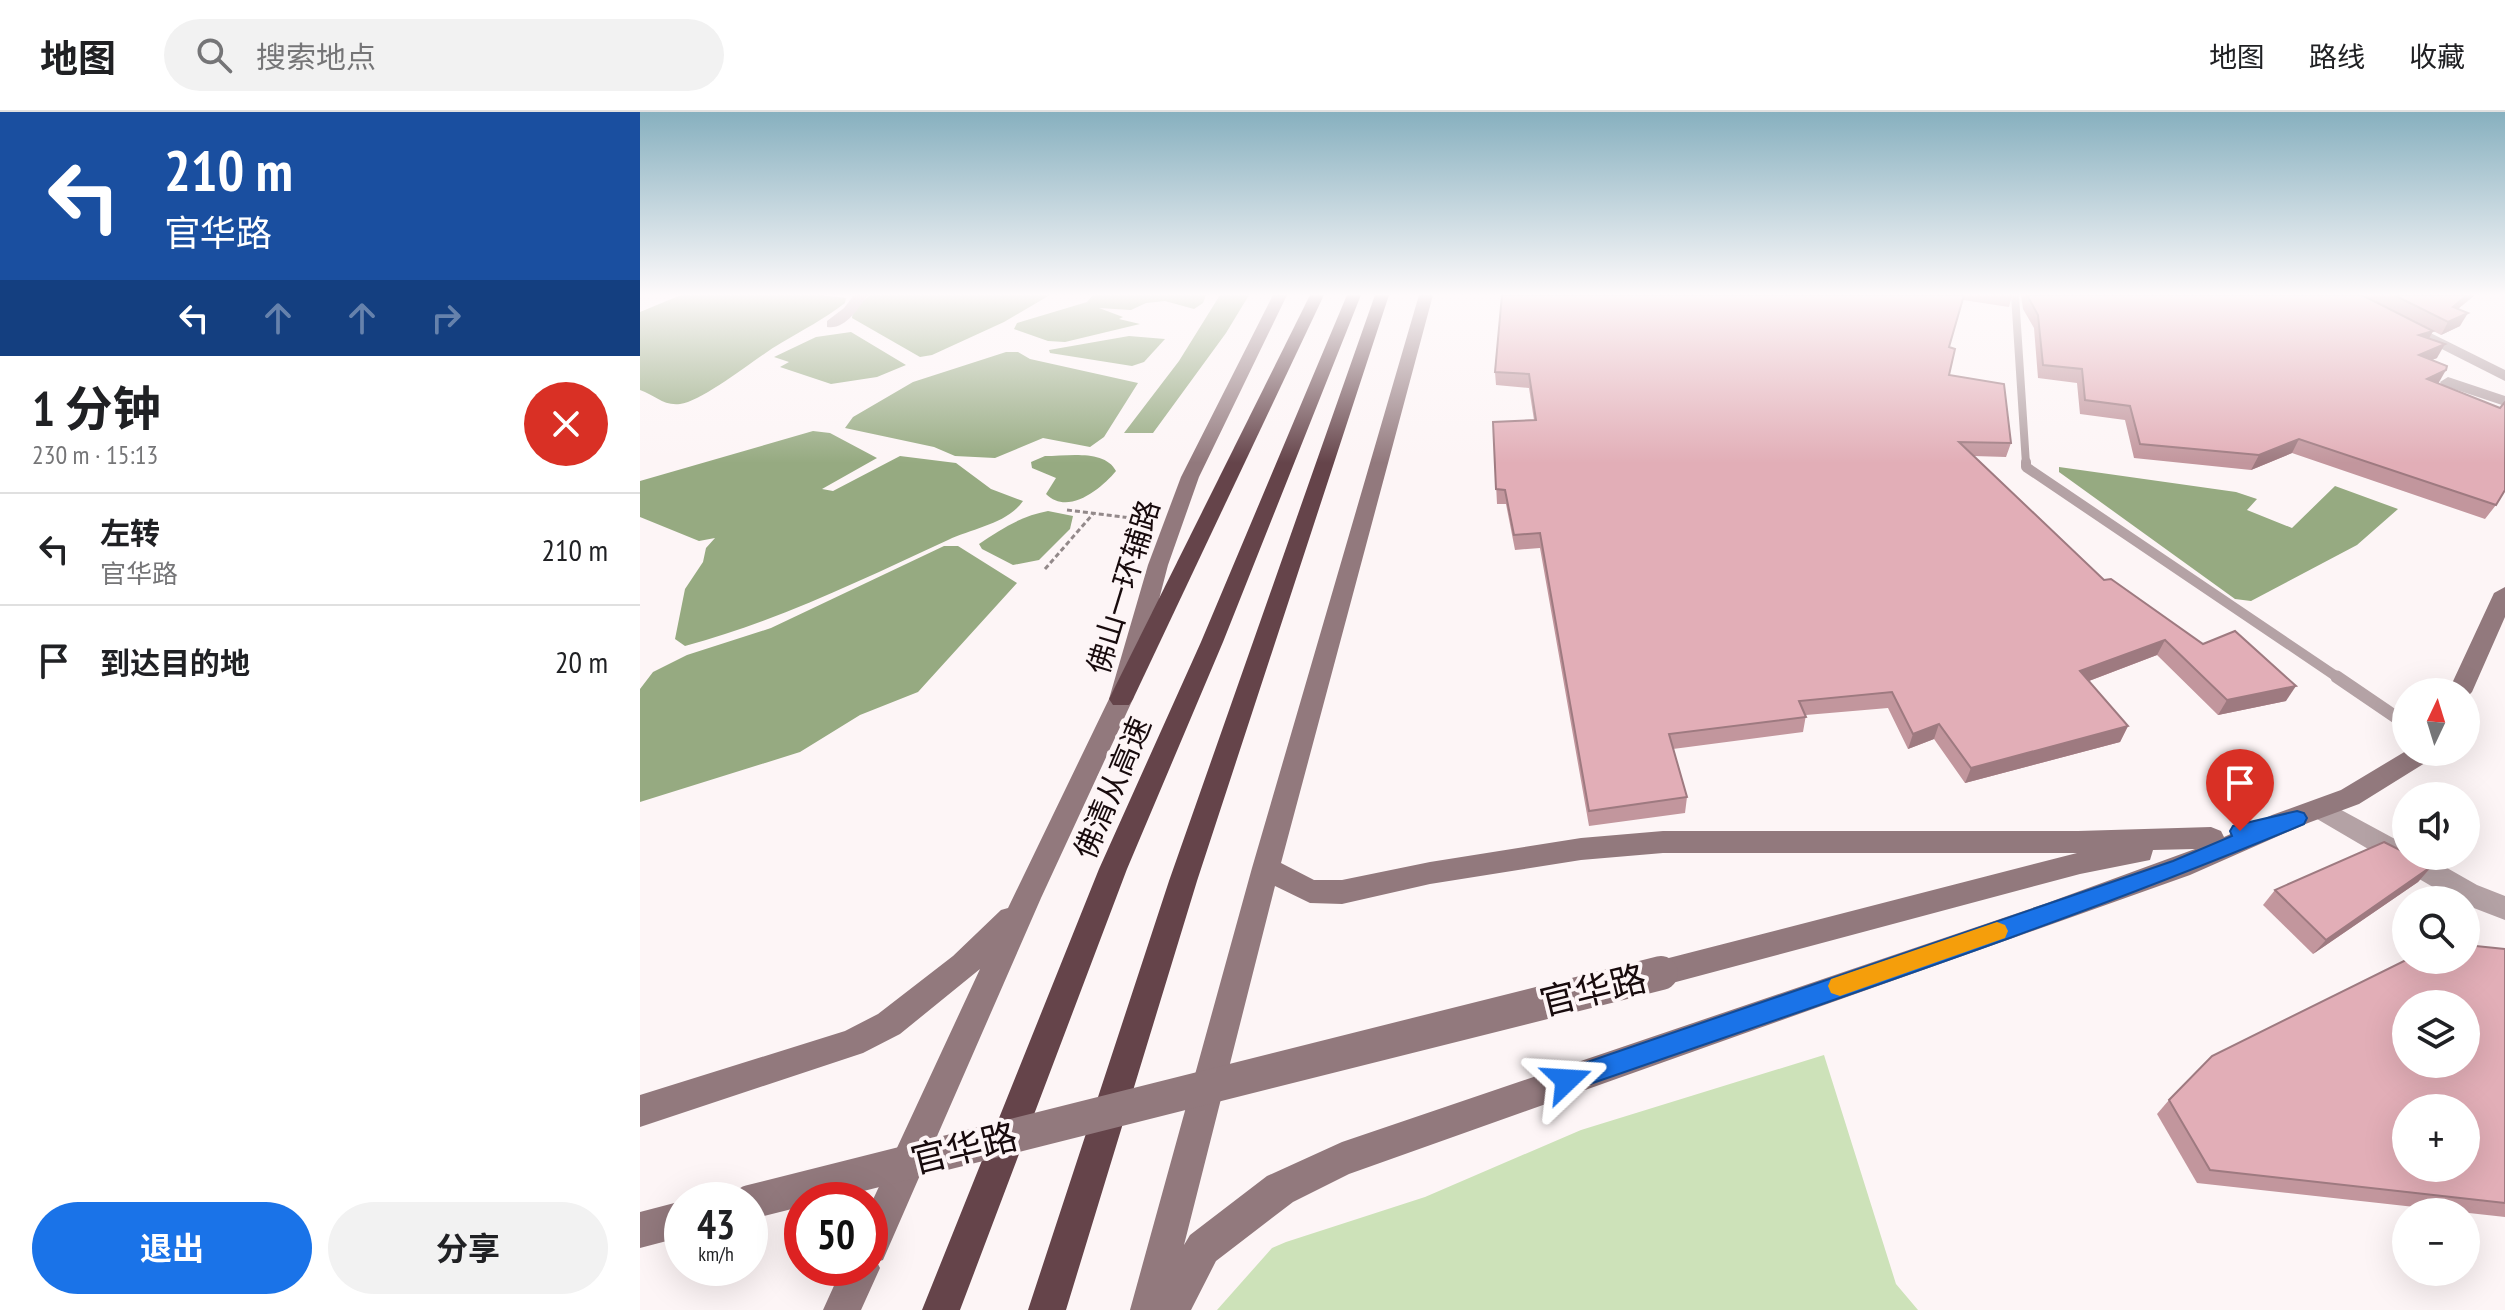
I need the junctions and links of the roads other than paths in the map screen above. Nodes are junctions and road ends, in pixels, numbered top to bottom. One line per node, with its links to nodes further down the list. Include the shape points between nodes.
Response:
1 (1252, 351): 13 (main road, 佛山一环辅路, via 1190,477 1158,565)
2 (1290, 351): 13 (highway)
3 (1331, 351): 28 (highway, 佛清从高速, via 1113,869)
4 (1362, 351): 29 (highway, via 1183,881)
5 (1410, 351): 18 (main road)
6 (2019, 351): 14 (lane, via 2026,467)
7 (2455, 351): 8 (street)
8 (2505, 376)
9 (2448, 382): 10 (street)
10 (2505, 401)
11 (2505, 593): 12 (main road)
12 (2466, 678)
13 (1121, 699): 19 (main road, 佛山一环辅路)
14 (2392, 715)
15 (2401, 766): 16 (main road, 官华路)
16 (2309, 814): 17 (main road, 官华路); 20 (street); 31 (main road, via 2053,913 1342,1159 1280,1189 1203,1248)
17 (2211, 838): 18 (main road, via 1663,842 1581,849 1342,892 1310,891); 22 (main road, 官华路, bridge, via 2080,863)
18 (1266, 868): 30 (main road)
19 (1027, 898): 21 (main road, via 964,965 889,1024 852,1043); 23 (main road)
20 (2505, 908)
21 (640, 1111)
22 (768, 1197)
23 (888, 1207)
24 (664, 1224): 25 (main road)
25 (640, 1230)
26 (853, 1286): 27 (main road)
27 (842, 1310)
28 (941, 1310)
29 (1047, 1310)
30 (1149, 1310)
31 (1171, 1310)

